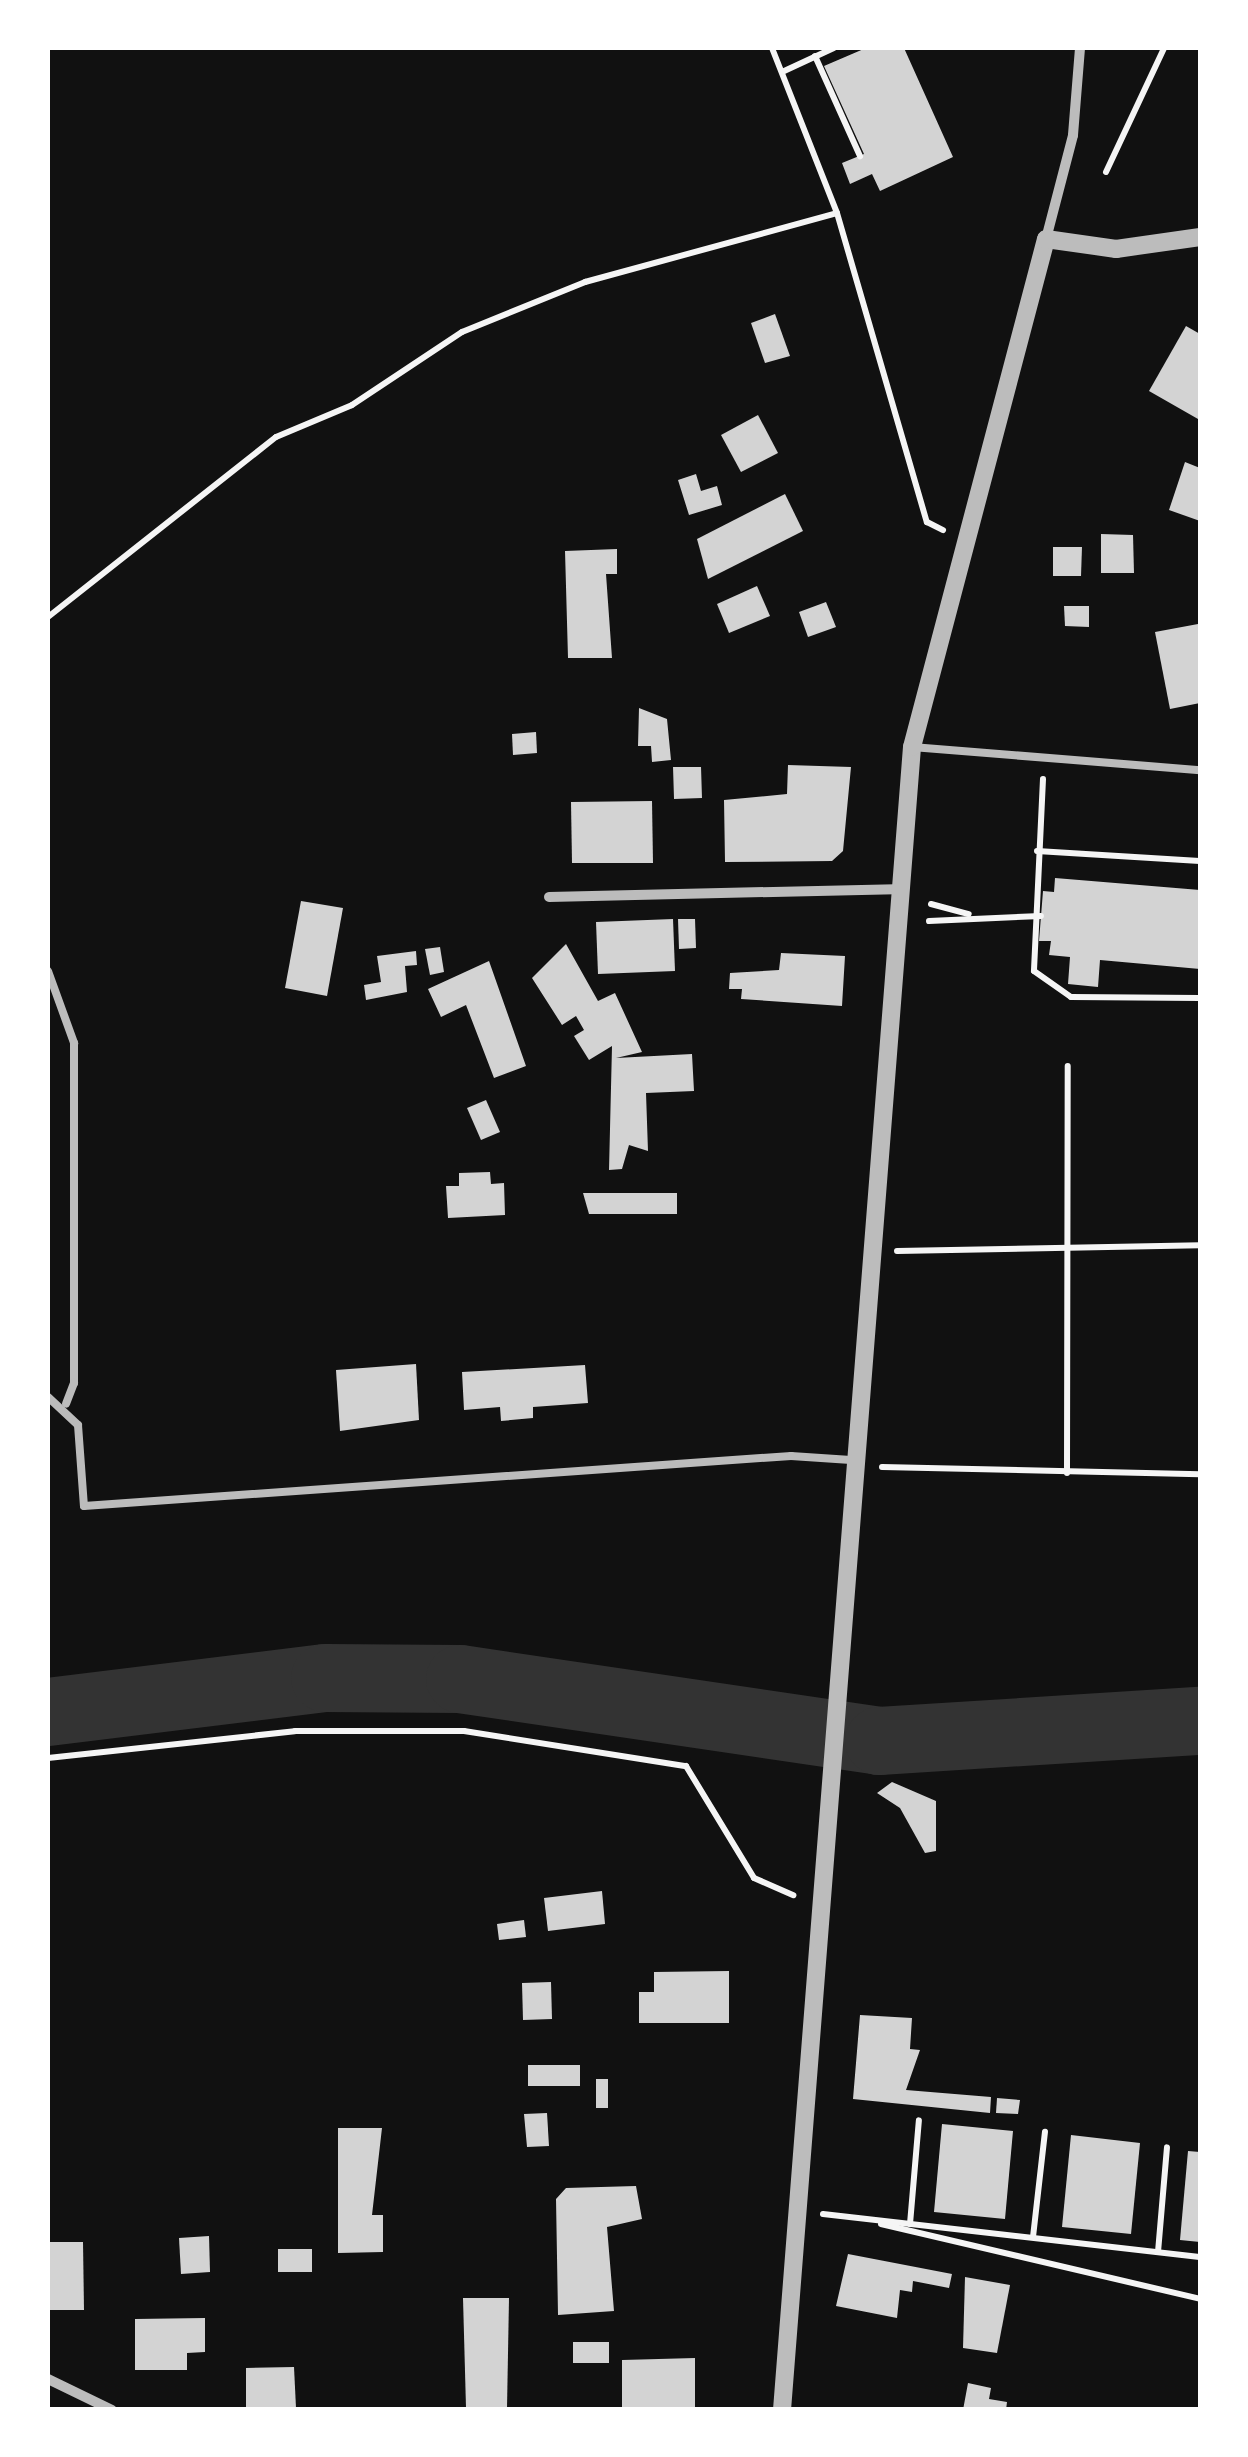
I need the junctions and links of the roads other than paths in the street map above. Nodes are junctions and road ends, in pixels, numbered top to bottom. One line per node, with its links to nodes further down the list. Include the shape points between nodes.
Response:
1 (1080, 48): 3 (street, via 1073,135)
2 (1200, 238): 3 (street, via 1116,250)
3 (1046, 239): 4 (street)
4 (912, 746): 5 (lane); 6 (street)
5 (1200, 770)
6 (895, 890): 7 (street); 11 (street)
7 (549, 897)
8 (48, 971): 10 (lane, via 74,1044 74,1384)
9 (48, 1397): 10 (lane)
10 (66, 1404): 11 (lane, via 78,1425 84,1506 791,1456)
11 (851, 1460): 14 (street)
12 (48, 2380): 13 (street)
13 (112, 2410)
14 (782, 2410)

